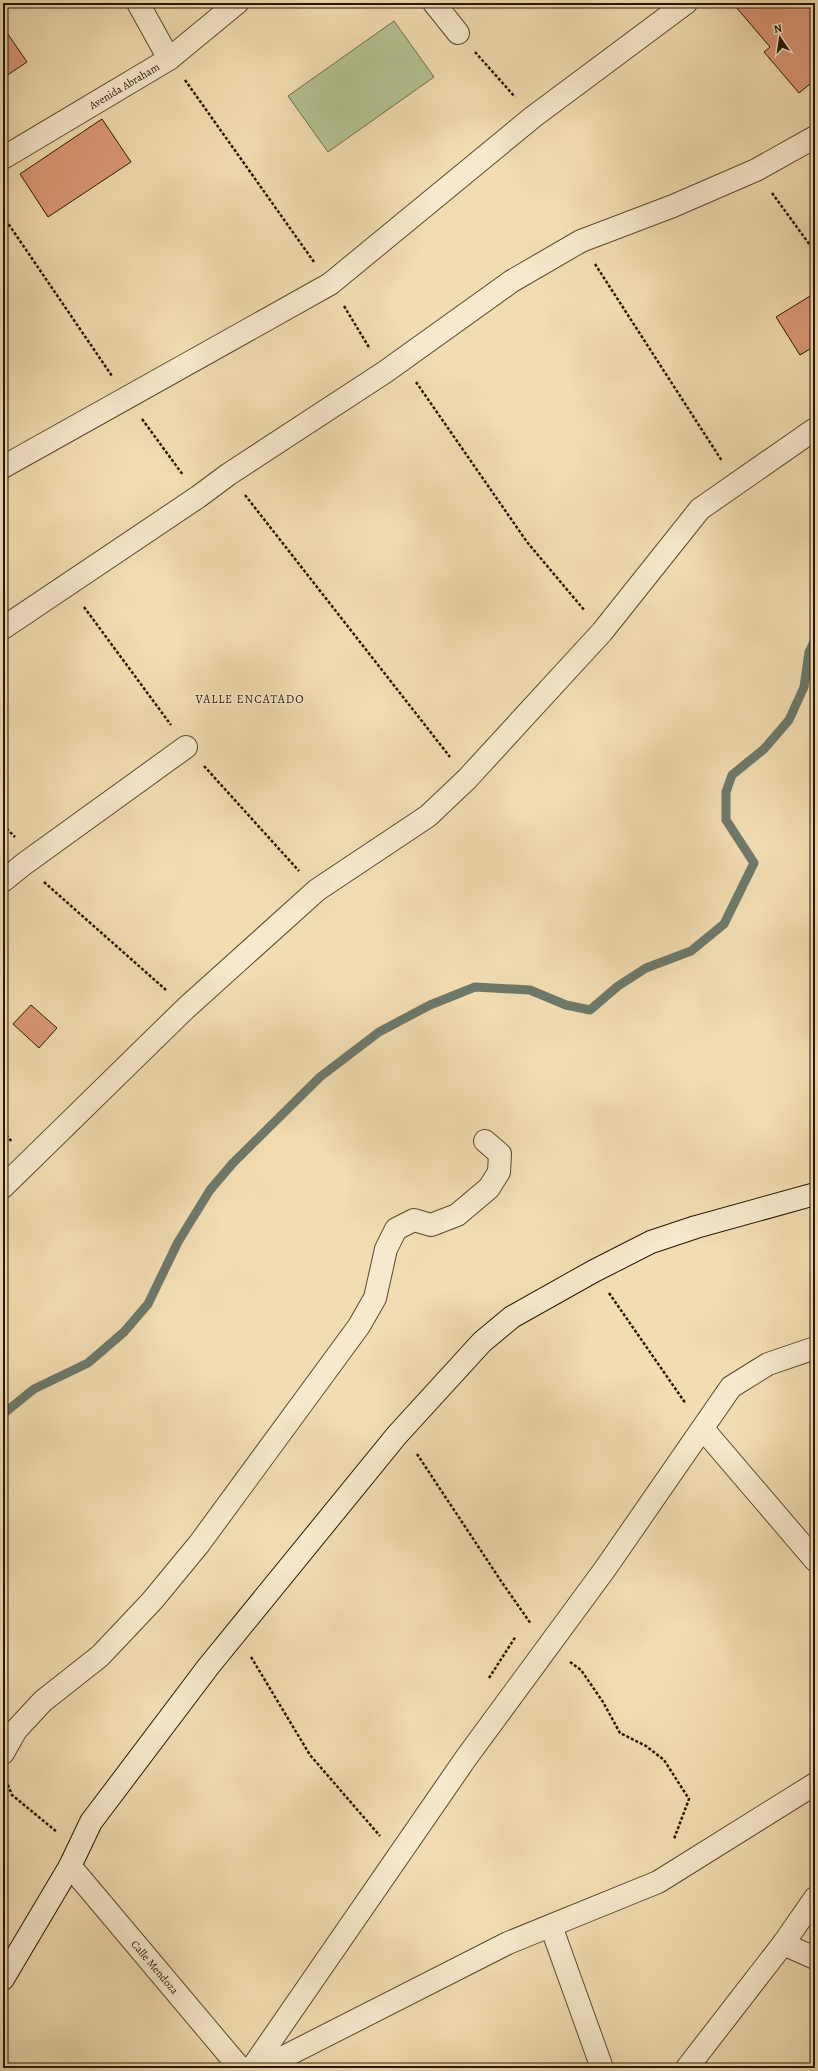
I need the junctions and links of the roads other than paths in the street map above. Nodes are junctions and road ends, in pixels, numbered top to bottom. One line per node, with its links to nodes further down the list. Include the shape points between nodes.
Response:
1 (138, 3): 6 (street)
2 (237, 3): 6 (street, Avenida Abraham)
3 (434, 3): 5 (street)
4 (686, 3): 10 (street, via 533,117 330,284)
5 (458, 33)
6 (169, 59): 8 (street, Avenida Abraham)
7 (815, 137): 11 (street, via 756,170 673,206 581,241 512,281 393,366)
8 (3, 158)
9 (815, 428): 15 (street, via 700,509 602,632 467,779 428,816 317,890 186,1008)
10 (3, 467)
11 (3, 628)
12 (186, 747): 13 (street)
13 (3, 881)
14 (486, 1141): 20 (street, via 500,1154 499,1172 489,1188 457,1215 431,1224 414,1220 396,1229 386,1249 375,1298 359,1326 199,1544 100,1656 43,1700 16,1730)
15 (3, 1187)
16 (815, 1194): 22 (street, via 696,1227 659,1240 594,1271 512,1317 488,1337 401,1430 208,1667 91,1822)
17 (815, 1348): 18 (street, via 768,1364 730,1386)
18 (703, 1428): 19 (street); 29 (street, via 605,1569 466,1758)
19 (815, 1560)
20 (3, 1753)
21 (815, 1784): 24 (street, via 658,1882)
22 (74, 1857): 27 (street); 28 (street, Calle Mendoza)
23 (815, 1898): 25 (street)
24 (551, 1926): 30 (street, via 508,1943); 31 (street)
25 (783, 1944): 26 (street); 32 (street)
26 (815, 1958)
27 (3, 1979)
28 (240, 2068)
29 (252, 2068)
30 (262, 2068)
31 (602, 2068)
32 (687, 2068)

